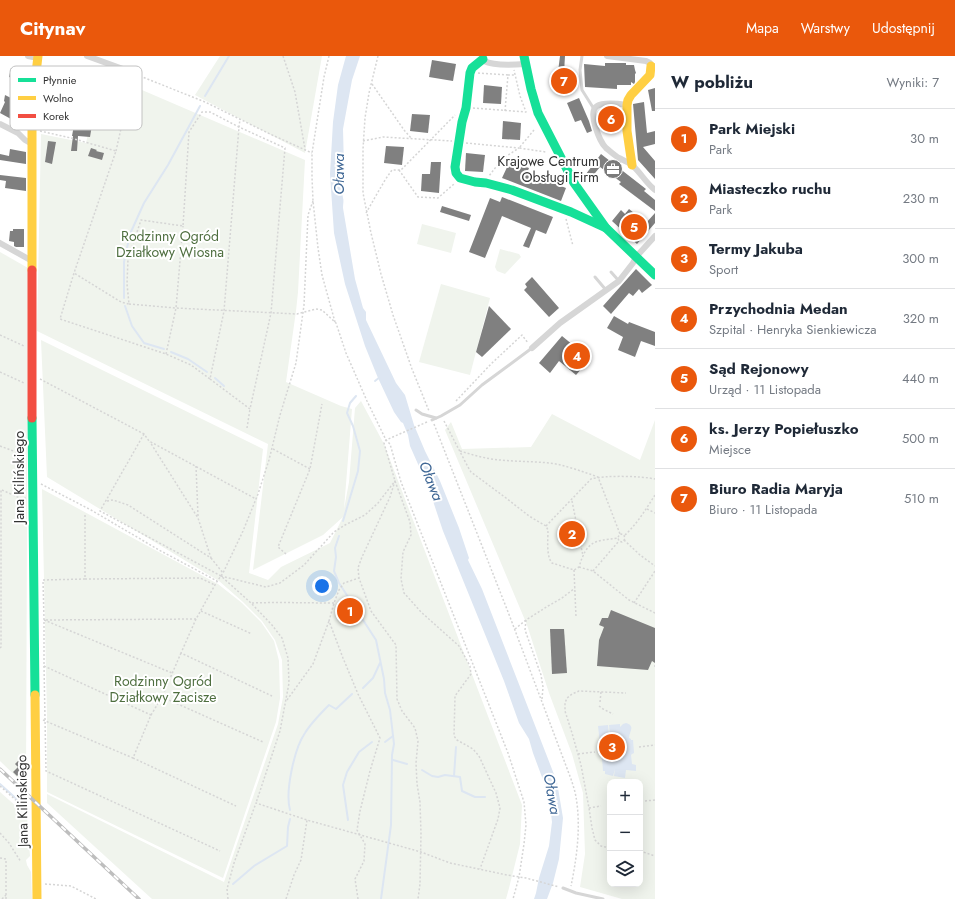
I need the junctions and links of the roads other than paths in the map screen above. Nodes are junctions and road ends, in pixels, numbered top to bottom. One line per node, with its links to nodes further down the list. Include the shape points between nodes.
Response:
1 (87, 56): 7 (street)
2 (582, 56): 10 (lane, via 582,90)
3 (607, 56): 4 (street)
4 (633, 57): 8 (street)
5 (484, 58): 6 (street, via 486,62 514,66); 19 (street, via 470,73 455,170 460,178 512,190)
6 (524, 60): 19 (street, via 538,113 574,183)
7 (115, 66)
8 (653, 66): 9 (street, via 650,75 631,95)
9 (627, 105): 10 (street, via 599,104); 17 (street, via 627,131)
10 (594, 109): 17 (street, via 594,124 605,147)
11 (0, 124): 12 (street)
12 (10, 129)
13 (12, 130): 15 (street)
14 (32, 131): 15 (street); 16 (street, Jana Kilińskiego)
15 (18, 133): 16 (street)
16 (32, 144): 23 (street, Jana Kilińskiego)
17 (632, 165): 18 (street)
18 (655, 190)
19 (606, 228): 22 (street)
20 (655, 236): 22 (street)
21 (0, 243): 23 (street)
22 (636, 257): 25 (street); 27 (street)
23 (32, 261): 32 (street, Jana Kilińskiego)
24 (611, 272): 27 (lane)
25 (655, 275)
26 (595, 277): 28 (lane)
27 (619, 281): 28 (street)
28 (606, 290): 29 (street, via 560,323)
29 (532, 348): 30 (lane, via 482,385 460,405 442,416 431,418)
30 (416, 410)
31 (563, 888): 33 (lane)
32 (36, 899)
33 (603, 899)

